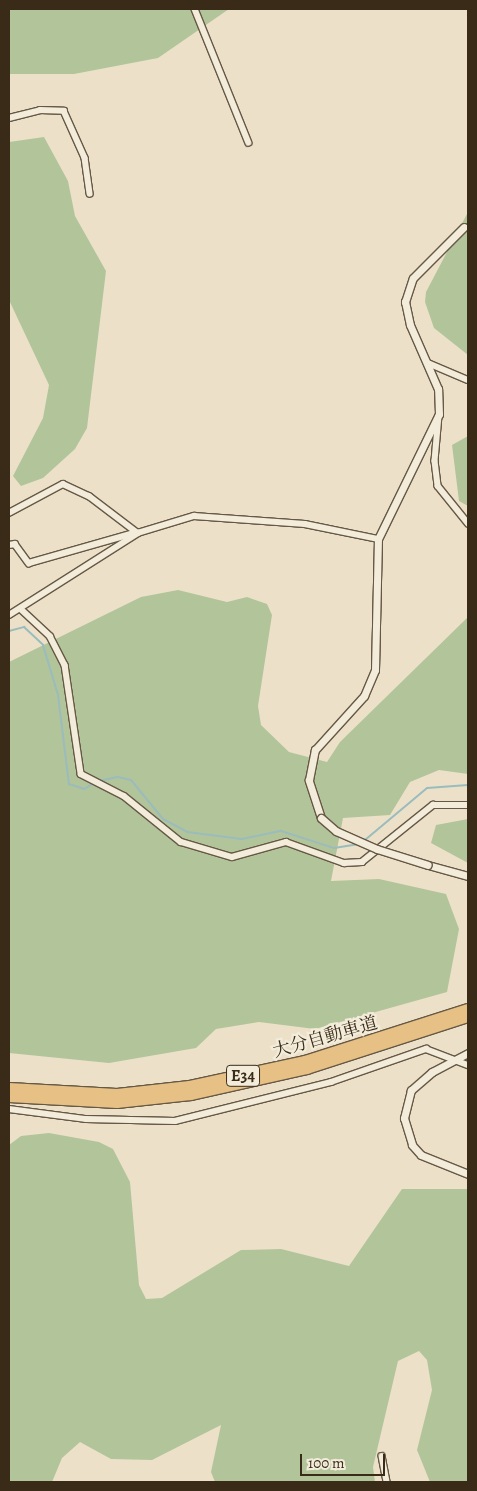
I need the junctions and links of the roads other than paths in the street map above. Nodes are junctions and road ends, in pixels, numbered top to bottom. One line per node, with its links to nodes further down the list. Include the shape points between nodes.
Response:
1 (195, 9): 3 (street)
2 (9, 118): 4 (street, via 40,110 64,111 85,158)
3 (249, 143)
4 (90, 194)
5 (464, 227): 6 (street, via 413,278 405,302 410,325)
6 (428, 363): 7 (street); 8 (street, via 438,389)
7 (468, 380)
8 (439, 414): 10 (street, via 435,461 438,486); 12 (street)
9 (9, 513): 11 (street, via 64,484 89,496)
10 (468, 524)
11 (138, 533): 12 (street, via 156,524 212,515 305,524); 13 (street, via 29,563 15,544); 14 (street)
12 (378, 539): 17 (street, bridge, via 376,670 364,696 315,750 309,780 321,818 344,834)
13 (9, 545)
14 (21, 609): 15 (street); 16 (street, via 50,636 62,657 80,774 124,796 181,842 232,856 286,842 344,863 362,862 433,806)
15 (9, 615)
16 (468, 805)
17 (468, 876)
18 (468, 1009): 23 (highway, 大分自動車道 / E34, via 305,1061 190,1086 117,1094)
19 (468, 1017): 24 (highway, 大分自動車道 / E34, via 307,1069 191,1095 117,1103)
20 (468, 1053): 21 (street)
21 (457, 1061): 22 (street); 25 (street, via 426,1049 331,1082 175,1121 86,1119); 26 (street, via 432,1072 411,1090 404,1118 412,1145 421,1155)
22 (468, 1065)
23 (9, 1088)
24 (9, 1097)
25 (9, 1109)
26 (468, 1174)
27 (382, 1456): 28 (street)
28 (387, 1482)

